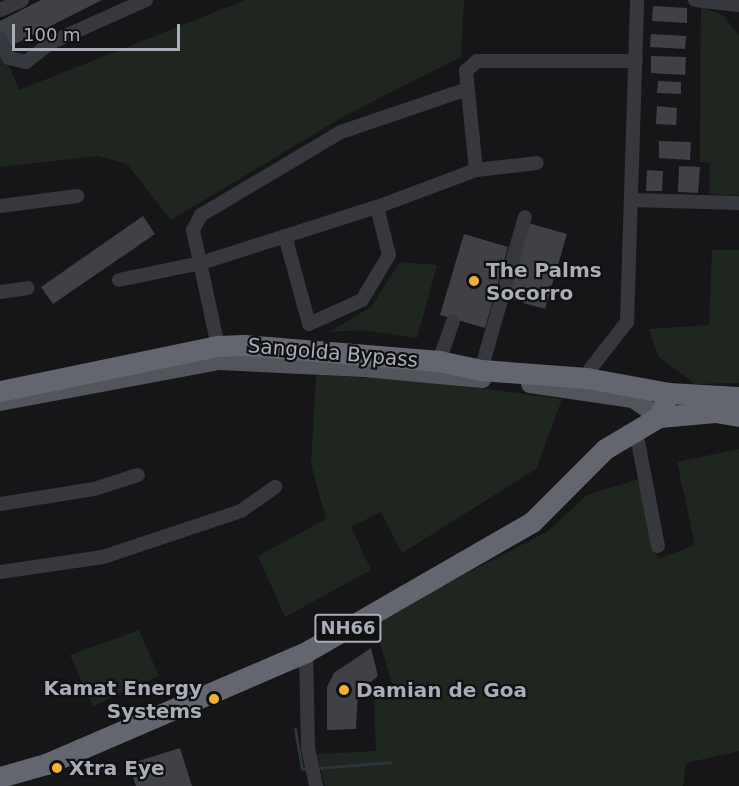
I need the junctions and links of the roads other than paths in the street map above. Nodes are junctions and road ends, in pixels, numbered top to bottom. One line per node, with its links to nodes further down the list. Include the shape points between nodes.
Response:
1 (22, 0): 6 (street)
2 (146, 0): 7 (street, via 52,42 26,62 9,58)
3 (638, 0): 8 (street)
4 (695, 0): 5 (street)
5 (739, 5)
6 (0, 10)
7 (0, 39)
8 (636, 61): 9 (street, via 477,61 466,71); 13 (street)
9 (467, 89): 11 (street); 19 (street, via 342,132 201,215 193,230)
10 (537, 163): 11 (street)
11 (476, 170): 16 (street)
12 (77, 196): 15 (street)
13 (632, 200): 14 (street); 27 (street, via 627,322)
14 (739, 203)
15 (0, 206)
16 (377, 207): 18 (street); 18 (street, via 389,255 362,300 309,324)
17 (525, 217): 26 (street)
18 (285, 236): 19 (street)
19 (201, 263): 20 (street); 24 (street)
20 (119, 280)
21 (28, 288): 22 (street)
22 (0, 292)
23 (453, 321): 25 (street)
24 (218, 346): 25 (highway, Sangolda Bypass, via 279,347); 28 (highway, Sangolda Bypass)
25 (439, 361): 26 (highway, Sangolda Bypass)
26 (481, 370): 27 (highway, Sangolda Bypass)
27 (587, 378): 29 (highway, Sangolda Bypass)
28 (0, 391)
29 (668, 393): 30 (highway, Sangolda Bypass); 33 (highway)
30 (739, 397)
31 (0, 402): 33 (main road, Sangolda Bypass, via 219,361 440,373 588,389 633,399)
32 (739, 416): 33 (highway, via 715,412)
33 (659, 417): 34 (highway, NH66)
34 (636, 431): 38 (street); 40 (highway, NH66, via 605,449 532,522)
35 (138, 475): 37 (street, via 94,489)
36 (275, 487): 39 (street, via 241,511 103,557)
37 (0, 504)
38 (658, 546)
39 (0, 572)
40 (306, 652): 41 (highway, NH66, via 46,764); 42 (street, via 308,748)
41 (0, 777)
42 (316, 786)

